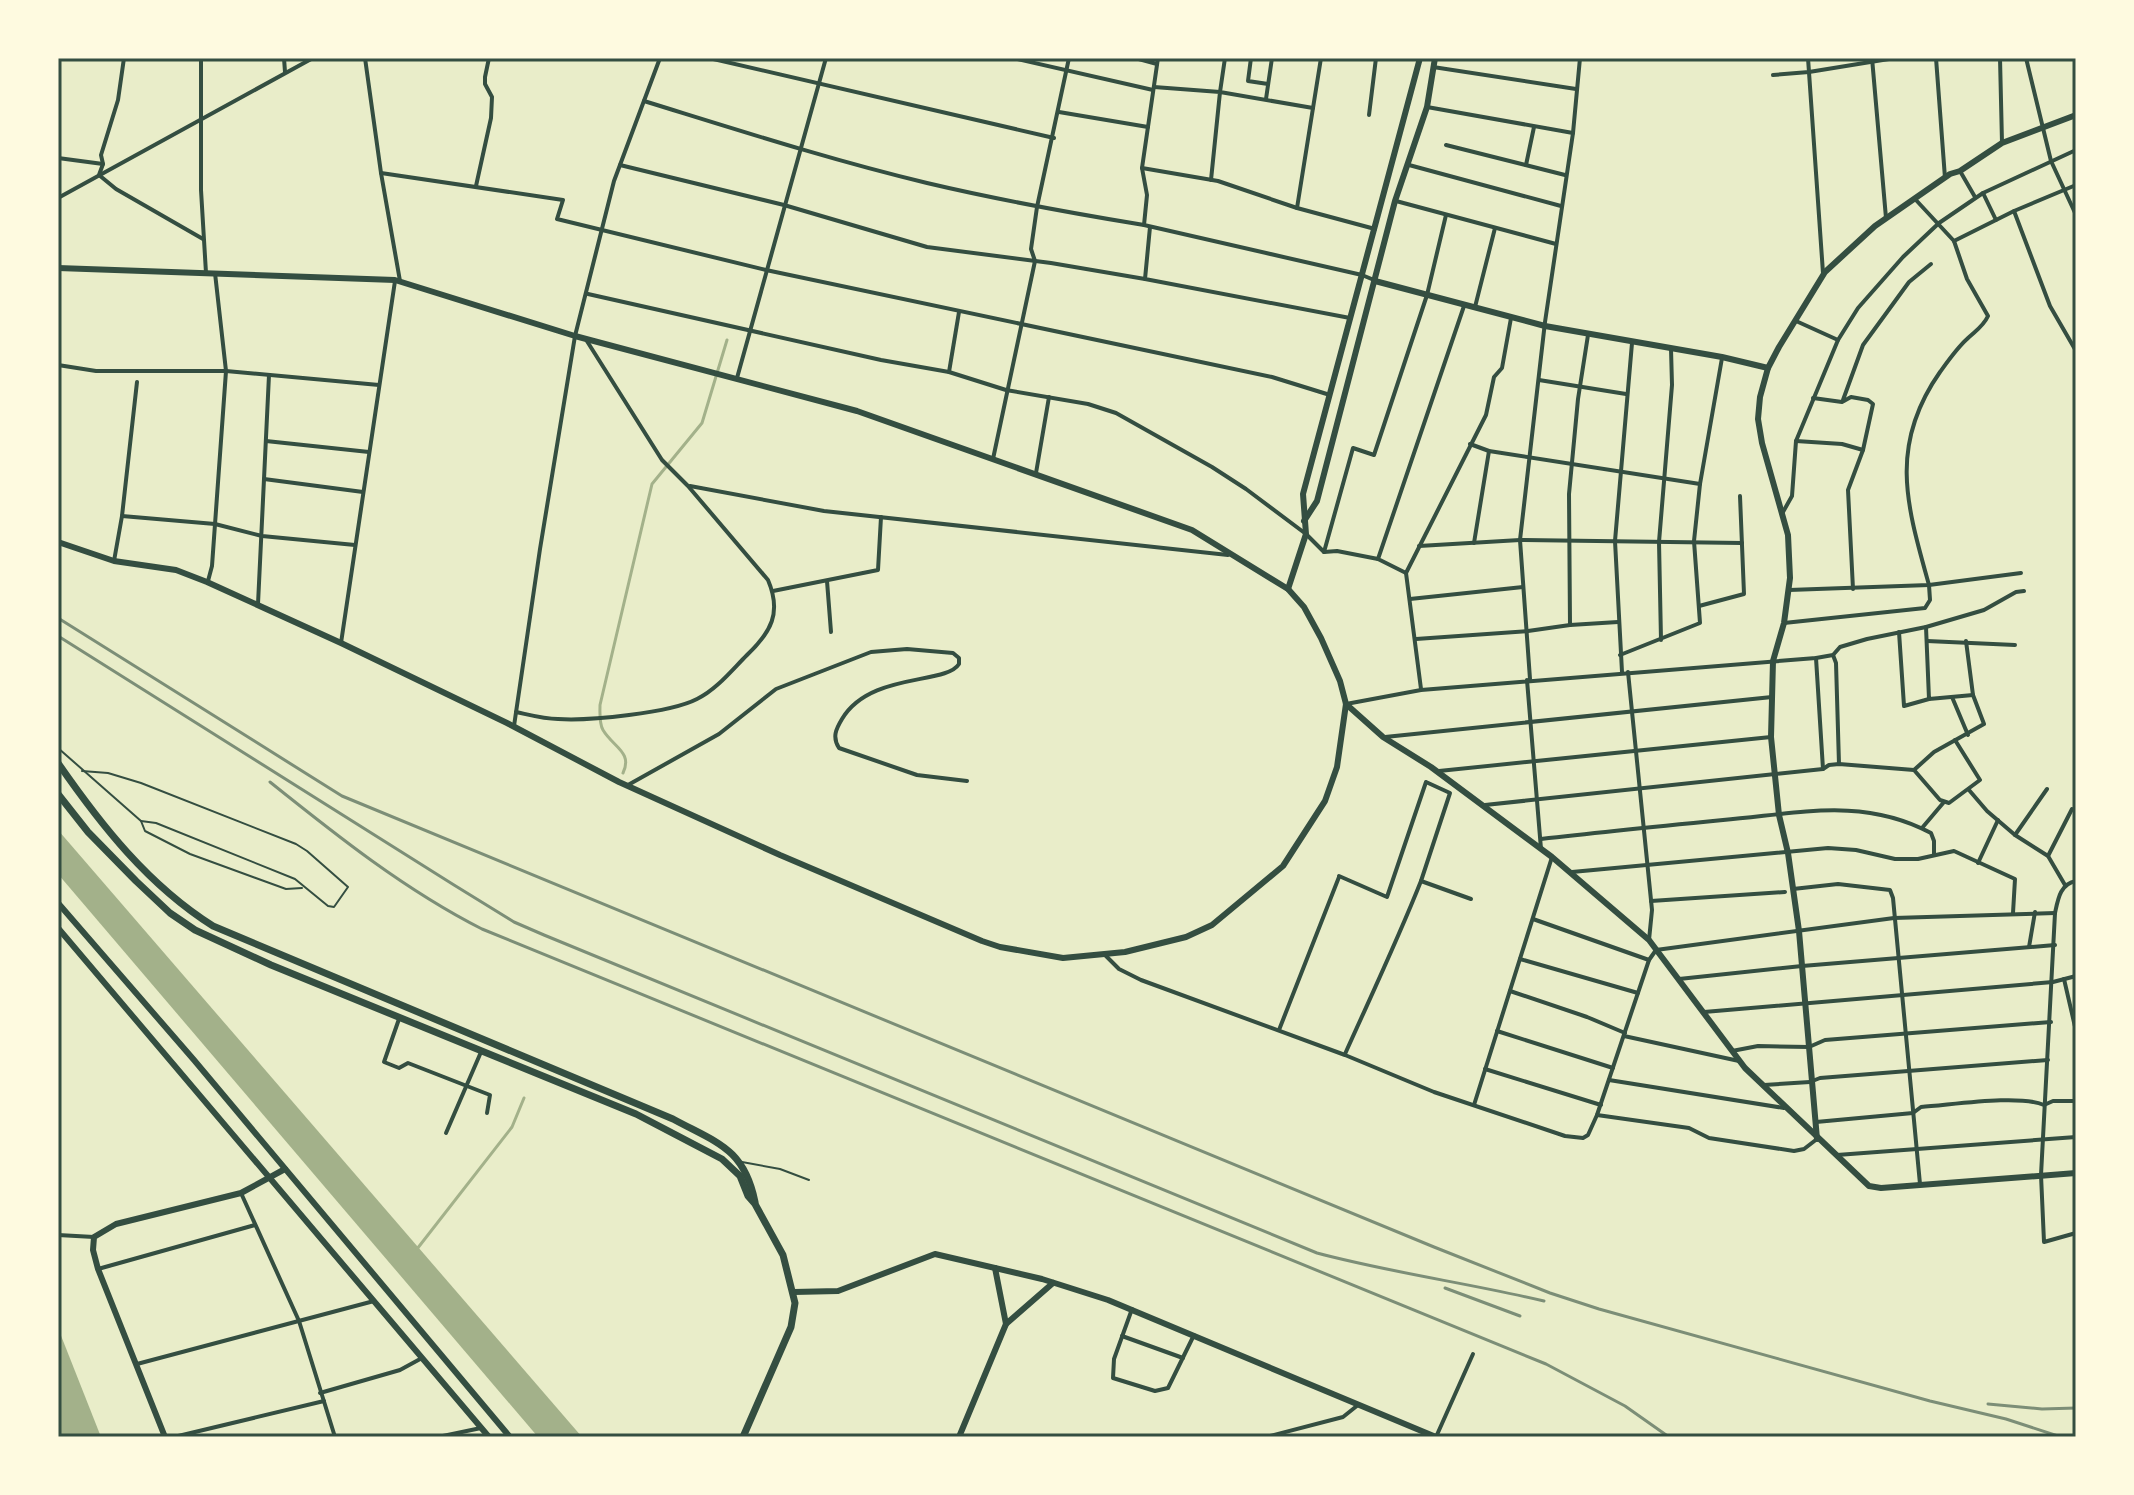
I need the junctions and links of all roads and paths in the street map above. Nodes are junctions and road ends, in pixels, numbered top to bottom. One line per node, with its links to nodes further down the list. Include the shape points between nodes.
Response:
1 (124, 58): 57 (street)
2 (201, 58): 45 (street)
3 (284, 58): 31 (street)
4 (313, 58): 31 (street)
5 (365, 58): 63 (street)
6 (489, 58): 69 (street, via 485,84 492,97 491,118)
7 (660, 58): 39 (street)
8 (709, 58): 34 (street)
9 (826, 58): 34 (street)
10 (1013, 58): 29 (street)
11 (1069, 58): 29 (street)
12 (1135, 58): 27 (street)
13 (1225, 58): 37 (street)
14 (1251, 58): 33 (street, via 1248,81)
15 (1272, 58): 33 (street)
16 (1320, 58): 41 (street)
17 (1376, 58): 43 (street)
18 (1420, 58): 89 (street)
19 (1435, 58): 28 (street)
20 (1580, 58): 36 (street)
21 (1808, 58): 30 (street)
22 (1895, 58): 26 (street)
23 (1936, 58): 66 (street)
24 (2000, 58): 51 (street)
25 (2026, 58): 48 (street)
26 (1872, 60): 30 (street); 83 (street)
27 (1158, 61): 35 (street)
28 (1433, 67): 36 (street); 40 (street)
29 (1066, 70): 35 (street); 42 (street)
30 (1809, 72): 32 (street); 101 (street)
31 (285, 73): 45 (street)
32 (1773, 75)
33 (1268, 84): 38 (street)
34 (818, 85): 50 (street); 53 (street)
35 (1153, 88): 37 (street); 46 (street)
36 (1576, 89): 49 (street)
37 (1220, 92): 38 (street); 67 (street)
38 (1266, 100): 41 (street)
39 (644, 101): 53 (street); 58 (street)
40 (1427, 107): 47 (street); 59 (street)
41 (1313, 108): 79 (street)
42 (1058, 112): 46 (street); 50 (street)
43 (1369, 115)
44 (2076, 115): 48 (street)
45 (200, 119): 64 (street); 91 (street)
46 (1148, 127): 61 (street)
47 (1534, 127): 49 (street); 60 (street)
48 (2041, 127): 51 (street); 56 (street)
49 (1573, 133): 65 (street)
50 (1054, 138): 78 (street)
51 (2002, 143): 62 (street)
52 (1446, 145): 60 (street)
53 (800, 149): 76 (street); 78 (street)
54 (2076, 150): 56 (street)
55 (58, 158): 57 (street)
56 (2051, 161): 70 (street); 71 (street)
57 (103, 164): 64 (street)
58 (620, 165): 76 (street); 90 (street)
59 (1407, 165): 75 (street); 77 (street)
60 (1526, 165): 65 (street)
61 (1142, 168): 67 (street); 86 (street, via 1147,195)
62 (1960, 171): 66 (street); 72 (street)
63 (381, 173): 69 (street); 103 (street)
64 (99, 175): 73 (street); 91 (street)
65 (1565, 175): 77 (street)
66 (1945, 178): 74 (street)
67 (1211, 180): 79 (street)
68 (2076, 185): 70 (street)
69 (476, 186): 90 (street, via 563,200 557,219)
70 (2063, 189): 80 (street); 82 (street)
71 (1983, 193): 72 (street); 84 (street)
72 (1975, 197): 85 (street)
73 (58, 198)
74 (1915, 199): 83 (street); 85 (street)
75 (1395, 201): 81 (street); 104 (street)
76 (784, 205): 94 (street, via 927,247); 97 (street)
77 (1561, 206): 93 (street)
78 (1037, 207): 86 (street); 94 (street, via 1031,249)
79 (1297, 208): 89 (street)
80 (2014, 211): 84 (street); 122 (street, via 2050,306)
81 (1446, 215): 88 (street); 106 (street)
82 (2076, 215)
83 (1886, 218): 101 (street)
84 (1996, 220): 92 (street)
85 (1939, 223): 92 (street); 119 (street, via 1858,308)
86 (1144, 225): 87 (street)
87 (1150, 227): 100 (street); 102 (street)
88 (1495, 228): 93 (street); 108 (street)
89 (1375, 229): 100 (street)
90 (600, 231): 97 (street); 105 (street)
91 (203, 239): 98 (street)
92 (1954, 241): 182 (street, via 1988,316 1925,397 1910,441 1906,498)
93 (1556, 244): 114 (street)
94 (1035, 261): 102 (street); 113 (street)
95 (1931, 264): 139 (street, via 1909,282 1863,345)
96 (58, 268): 98 (street)
97 (766, 270): 109 (street); 115 (street)
98 (206, 273): 99 (street)
99 (215, 273): 103 (street); 126 (street)
100 (1362, 275): 104 (street); 110 (street)
101 (1823, 275): 112 (street)
102 (1145, 279): 110 (street)
103 (397, 281): 117 (street); 132 (street)
104 (1375, 281): 106 (street); 160 (street, via 1317,501)
105 (588, 294): 115 (street); 117 (street)
106 (1427, 295): 107 (street); 174 (street, via 1374,455 1353,448)
107 (1464, 306): 108 (street); 176 (street)
108 (1475, 309): 111 (street)
109 (959, 312): 113 (street); 127 (street)
110 (1351, 318): 136 (street)
111 (1511, 318): 114 (street); 142 (street, via 1502,368)
112 (1794, 320): 119 (street); 125 (street)
113 (1021, 325): 134 (street); 136 (street, via 1272,377)
114 (1545, 326): 116 (street); 130 (street)
115 (750, 330): 127 (street); 129 (street)
116 (1588, 335): 120 (street); 133 (street)
117 (575, 336): 118 (street); 217 (street)
118 (585, 338): 129 (street); 154 (street, via 662,460)
119 (1838, 340): 138 (street)
120 (1632, 343): 121 (street); 135 (street)
121 (1671, 349): 123 (street); 152 (street)
122 (2076, 351)
123 (1722, 357): 125 (street); 153 (street)
124 (58, 365): 126 (street, via 96,371)
125 (1768, 368): 157 (street, via 1758,419)
126 (226, 371): 128 (street); 161 (street)
127 (949, 372): 134 (street)
128 (269, 375): 132 (street); 140 (street)
129 (737, 380): 147 (street, via 857,411)
130 (1539, 380): 133 (street); 146 (street)
131 (137, 382): 158 (street)
132 (379, 385): 145 (street)
133 (1580, 387): 135 (street); 148 (street)
134 (1006, 390): 137 (street); 147 (street)
135 (1626, 394): 149 (street)
136 (1330, 395): 160 (street, via 1303,494)
137 (1049, 397): 150 (street); 162 (street, via 1116,413 1212,467)
138 (1813, 398): 139 (street); 141 (street)
139 (1842, 402): 143 (street, via 1851,397 1873,404)
140 (266, 441): 145 (street); 151 (street)
141 (1796, 441): 143 (street); 157 (street, via 1792,496)
142 (1470, 444): 144 (street); 173 (street)
143 (1863, 450): 185 (street, via 1848,490)
144 (1489, 451): 146 (street); 170 (street)
145 (369, 452): 155 (street)
146 (1529, 458): 148 (street); 164 (street)
147 (993, 459): 150 (street)
148 (1572, 463): 149 (street); 165 (street)
149 (1619, 472): 152 (street); 166 (street)
150 (1035, 475): 175 (street, via 1192,530)
151 (264, 479): 155 (street); 163 (street)
152 (1663, 479): 153 (street); 168 (street)
153 (1700, 484): 169 (street)
154 (688, 486): 159 (street); 187 (street)
155 (363, 492): 172 (street)
156 (1740, 496): 171 (street)
157 (1783, 512): 186 (street)
158 (122, 516): 161 (street); 177 (street)
159 (881, 517): 175 (street); 180 (street, via 878,570)
160 (1304, 521): 162 (street)
161 (215, 524): 163 (street); 181 (street)
162 (1306, 534): 174 (street); 184 (street)
163 (262, 536): 172 (street); 190 (street)
164 (1520, 540): 165 (street); 170 (street); 183 (street)
165 (1568, 541): 166 (street); 194 (street)
166 (1615, 541): 168 (street); 192 (street)
167 (58, 542): 177 (street)
168 (1659, 542): 169 (street); 200 (street)
169 (1694, 542): 171 (street); 191 (street)
170 (1474, 543): 173 (street)
171 (1742, 543): 191 (street, via 1744,594)
172 (355, 545): 203 (street)
173 (1419, 546): 178 (street)
174 (1324, 552): 176 (street)
175 (1235, 555): 184 (street)
176 (1378, 559): 178 (street)
177 (114, 561): 181 (street, via 176,570)
178 (1406, 573): 189 (street)
179 (2021, 573): 182 (street)
180 (827, 581): 187 (street); 197 (street)
181 (207, 582): 190 (street)
182 (1929, 585): 185 (street); 193 (street, via 1925,608)
183 (1523, 587): 189 (street); 196 (street)
184 (1288, 589): 216 (street, via 1321,638)
185 (1853, 589): 186 (street)
186 (1789, 590): 193 (street)
187 (773, 591): 217 (street, via 772,626 700,698 652,712 558,720)
188 (2024, 591): 195 (street, via 1993,607)
189 (1410, 599): 199 (street)
190 (258, 605): 203 (street)
191 (1699, 606): 200 (street, via 1700,623)
192 (1618, 622): 194 (street); 205 (street)
193 (1784, 623): 208 (street)
194 (1570, 625): 196 (street)
195 (1926, 627): 198 (street); 201 (street)
196 (1528, 631): 199 (street); 210 (street)
197 (831, 632)
198 (1899, 632): 206 (street, via 1840,647); 215 (street, via 1904,706)
199 (1416, 639): 211 (street)
200 (1661, 640): 205 (street)
201 (1927, 641): 202 (street); 215 (street)
202 (1966, 641): 204 (street); 212 (street)
203 (341, 643): 220 (street)
204 (2015, 645)
205 (1620, 655): 209 (street)
206 (1833, 655): 207 (street); 229 (street)
207 (1816, 658): 208 (street); 230 (street)
208 (1773, 661): 209 (street); 213 (street)
209 (1625, 672): 210 (street); 218 (street)
210 (1528, 680): 211 (street); 219 (street)
211 (1421, 690): 216 (street)
212 (1973, 695): 214 (street); 221 (street, via 1984,724)
213 (1772, 697): 218 (street); 223 (street)
214 (1952, 697): 215 (street); 221 (street)
215 (1929, 699)
216 (1346, 704): 222 (street); 281 (street, via 1337,767 1325,801 1283,866 1212,925 1186,937)
217 (516, 712): 220 (street)
218 (1633, 713): 219 (street); 226 (street)
219 (1531, 722): 222 (street); 227 (street)
220 (514, 727): 236 (street)
221 (1968, 735): 224 (street)
222 (1383, 737): 233 (street)
223 (1771, 737): 226 (street); 234 (street)
224 (1955, 740): 231 (street); 239 (street, via 1980,780)
225 (58, 748): 232 (lane)
226 (1637, 751): 227 (street); 237 (street)
227 (1535, 762): 233 (street); 241 (street)
228 (58, 763): 330 (main road, via 97,819 160,887 213,926 673,1119)
229 (1839, 764): 230 (street); 231 (street)
230 (1823, 769): 234 (street)
231 (1914, 770): 242 (street)
232 (82, 771): 247 (lane); 263 (lane, via 141,783 296,844 348,887 334,907)
233 (1437, 771): 243 (street)
234 (1774, 775): 237 (street); 245 (street)
235 (967, 781): 236 (street, via 917,775 839,748 835,730 861,699 897,683 952,672 959,664 953,653 886,649 785,684 719,734)
236 (628, 785): 281 (street, via 982,941 1063,958)
237 (1640, 788): 241 (street); 248 (street)
238 (2047, 789): 250 (street)
239 (1969, 790): 242 (street); 246 (street)
240 (58, 794): 295 (main road, via 136,881 195,930)
241 (1538, 798): 243 (street); 251 (street)
242 (1944, 802): 249 (street)
243 (1483, 805): 252 (street)
244 (2072, 809): 255 (street)
245 (1779, 815): 248 (street); 249 (street, via 1819,809 1888,814); 253 (street)
246 (1998, 820): 250 (street); 257 (street)
247 (141, 821): 263 (lane, via 295,879); 263 (lane, via 145,831 190,854 286,889)
248 (1644, 827): 251 (street); 258 (street)
249 (1922, 828): 254 (street, via 1931,833)
250 (2015, 835): 255 (street)
251 (1541, 839): 252 (street)
252 (1541, 849): 256 (street)
253 (1788, 853): 254 (street, via 1828,848 1895,859); 258 (street); 264 (street)
254 (1934, 855): 257 (street, via 1954,851)
255 (2048, 856): 262 (street)
256 (1552, 857): 259 (street); 273 (street)
257 (1978, 863): 269 (street, via 2015,879)
258 (1647, 864): 259 (street); 266 (street)
259 (1570, 872): 276 (street)
260 (1421, 881): 265 (street); 298 (street, via 1450,793 1426,782 1387,897 1339,877); 305 (street)
261 (2076, 881): 262 (street)
262 (2065, 885): 270 (street)
263 (303, 888)
264 (1789, 890): 266 (street); 271 (street, via 1838,884 1882,887 1890,890); 275 (street)
265 (1471, 899)
266 (1651, 901): 276 (street)
267 (58, 903): 331 (street)
268 (2035, 912): 269 (street); 270 (street); 278 (street)
269 (2013, 913): 271 (street)
270 (2055, 913): 277 (street)
271 (1894, 918): 275 (street); 282 (street)
272 (2076, 918): 280 (street)
273 (1533, 919): 283 (street); 284 (street)
274 (58, 928): 334 (street)
275 (1799, 931): 279 (street); 285 (street)
276 (1649, 940): 279 (street)
277 (2055, 945): 278 (street); 289 (street)
278 (2029, 947): 282 (street)
279 (1656, 950): 284 (street); 287 (street)
280 (2076, 954)
281 (1105, 955): 298 (street, via 1141,980)
282 (1898, 958): 285 (street); 292 (street)
283 (1520, 959): 290 (street); 291 (street)
284 (1649, 960): 291 (street)
285 (1802, 966): 287 (street); 293 (street)
286 (2076, 976): 288 (street)
287 (1678, 979): 294 (street)
288 (2064, 979): 289 (street); 297 (street)
289 (2053, 982): 292 (street); 296 (street)
290 (1510, 991): 299 (street); 301 (street)
291 (1638, 993): 301 (street)
292 (1902, 995): 293 (street); 300 (street)
293 (1805, 1003): 294 (street); 302 (street)
294 (1704, 1012): 303 (street)
295 (399, 1019): 304 (main road); 313 (street, via 384,1062 399,1068 408,1063)
296 (2051, 1022): 300 (street); 306 (street)
297 (2076, 1029)
298 (1279, 1030): 305 (street)
299 (1497, 1031): 308 (street); 309 (street)
300 (1905, 1033): 302 (street, via 1825,1040); 310 (street)
301 (1625, 1035): 307 (street); 308 (street)
302 (1809, 1047): 303 (street); 312 (street)
303 (1732, 1051): 307 (street)
304 (481, 1052): 313 (street); 338 (main road, via 636,1114 722,1159 740,1176)
305 (1345, 1055): 316 (street)
306 (2048, 1060): 310 (street); 318 (street)
307 (1740, 1061): 314 (street)
308 (1613, 1068): 311 (street)
309 (1485, 1069): 316 (street); 317 (street)
310 (1909, 1072): 312 (street); 321 (street)
311 (1609, 1080): 317 (street); 319 (street)
312 (1810, 1082): 314 (street); 323 (street)
313 (466, 1085): 320 (street, via 491,1097); 324 (street)
314 (1764, 1085): 319 (street)
315 (2076, 1101): 318 (street)
316 (1474, 1105): 322 (street, via 1577,1138 1588,1135)
317 (1601, 1105): 322 (street)
318 (2044, 1105): 321 (street, via 1986,1101 1921,1107); 326 (street)
319 (1789, 1108): 327 (street)
320 (487, 1113)
321 (1913, 1113): 323 (street); 328 (street)
322 (1597, 1115): 327 (street, via 1794,1151)
323 (1814, 1122): 327 (street)
324 (446, 1133)
325 (2076, 1137): 326 (street)
326 (2042, 1138): 328 (street); 333 (street)
327 (1817, 1139): 329 (street)
328 (1916, 1148): 329 (street); 336 (street)
329 (1837, 1155): 336 (street, via 1875,1188)
330 (741, 1162): 335 (lane); 338 (main road)
331 (285, 1169): 334 (street); 367 (street)
332 (2076, 1173): 333 (street)
333 (2041, 1175): 336 (street); 340 (street, via 2044,1242)
334 (269, 1179): 337 (street); 347 (street)
335 (809, 1180)
336 (1920, 1186)
337 (241, 1193): 339 (street); 342 (street, via 116,1224)
338 (755, 1204): 346 (main road, via 783,1255)
339 (255, 1225): 344 (street); 349 (street)
340 (2076, 1233)
341 (58, 1235): 342 (street)
342 (94, 1237): 344 (street)
343 (995, 1268): 345 (street); 346 (street, via 935,1254 838,1291); 350 (street)
344 (98, 1269): 356 (street)
345 (1053, 1283): 348 (street); 350 (street)
346 (794, 1292): 368 (main road, via 791,1327)
347 (374, 1301): 349 (street); 354 (street)
348 (1132, 1309): 351 (street); 352 (street)
349 (299, 1321): 356 (street); 357 (street)
350 (1006, 1324): 369 (street)
351 (1194, 1335): 355 (street); 359 (street)
352 (1122, 1336): 355 (street); 355 (street, via 1113,1378 1155,1391 1168,1388)
353 (1473, 1354): 372 (street)
354 (422, 1358): 357 (street, via 400,1370); 360 (street)
355 (1183, 1358)
356 (137, 1364): 362 (street)
357 (320, 1393): 358 (street)
358 (324, 1401): 363 (street); 364 (street)
359 (1358, 1405): 361 (street, via 1343,1417); 372 (street)
360 (481, 1428): 365 (street); 366 (street)
361 (1289, 1432): 370 (street); 371 (street)
362 (165, 1437)
363 (174, 1437)
364 (335, 1437)
365 (438, 1437)
366 (489, 1437)
367 (510, 1437)
368 (743, 1437)
369 (959, 1437)
370 (1266, 1437)
371 (1294, 1437)
372 (1436, 1437)

